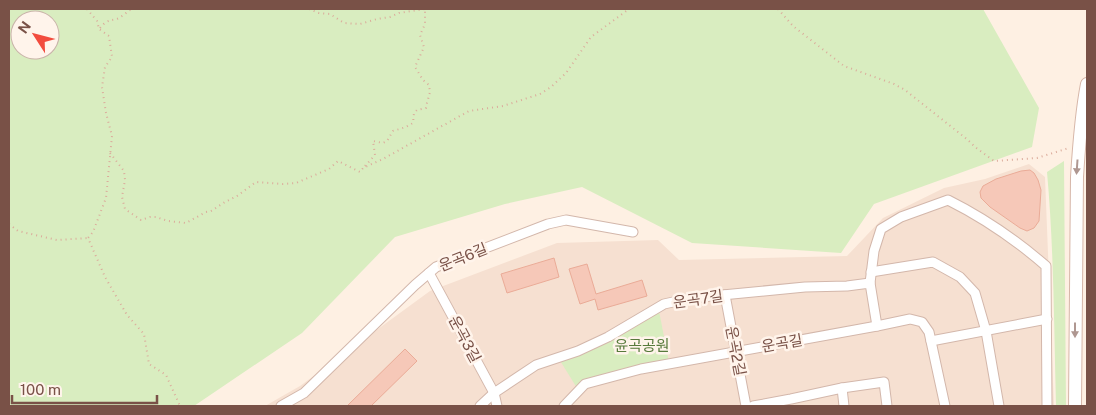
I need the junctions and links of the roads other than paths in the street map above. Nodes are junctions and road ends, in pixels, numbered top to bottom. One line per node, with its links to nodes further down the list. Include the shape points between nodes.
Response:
1 (1087, 84): 26 (main road, one-way to 26, via 1077,176)
2 (633, 232): 4 (street, 운곡6길, via 566,220 436,267)
3 (871, 272): 5 (street); 7 (street, via 881,229 901,216 948,200 976,214 1046,266); 9 (street, via 933,262 960,277 975,292)
4 (429, 273): 13 (street, 운곡3길); 15 (street, 운곡6길, via 304,393)
5 (870, 283): 6 (street, 운곡7길); 8 (street)
6 (725, 295): 11 (street, 운곡2길); 13 (street, 운곡7길, via 664,304 608,337 536,365)
7 (1047, 319): 9 (street); 25 (street)
8 (877, 326): 10 (street, 운곡길, via 910,319 922,322); 11 (street, 운곡길)
9 (986, 331): 10 (street); 24 (street)
10 (931, 341): 23 (street, 운곡길)
11 (736, 352): 18 (street, 운곡길, via 585,384); 19 (street, 운곡2길)
12 (842, 388): 14 (street); 21 (street); 22 (street, via 884,382)
13 (494, 393): 16 (street, 운곡7길); 17 (street, 운곡3길)
14 (792, 403): 20 (street)
15 (281, 406)
16 (480, 406)
17 (497, 406)
18 (564, 406)
19 (746, 406)
20 (753, 406)
21 (844, 406)
22 (887, 406)
23 (945, 406)
24 (999, 406)
25 (1047, 406)
26 (1075, 406)

